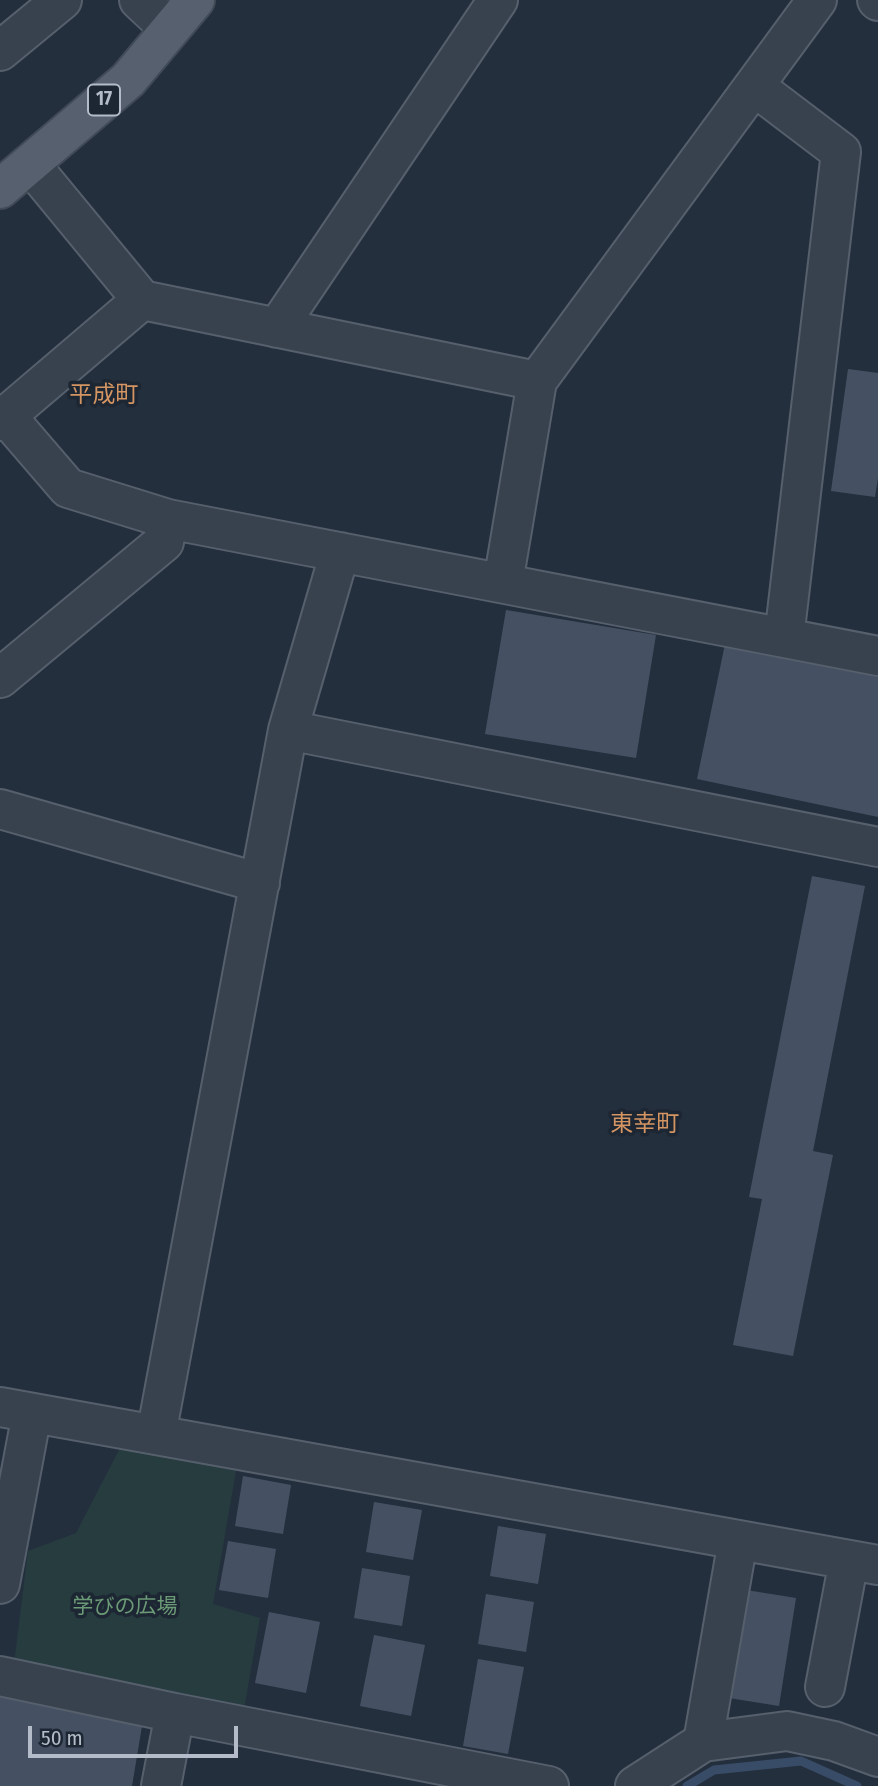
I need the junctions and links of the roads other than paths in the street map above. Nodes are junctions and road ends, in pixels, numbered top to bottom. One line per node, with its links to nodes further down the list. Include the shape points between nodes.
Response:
1 (62, 0): 7 (street)
2 (139, 0): 6 (street)
3 (195, 0): 6 (main road, 17)
4 (498, 0): 12 (street)
5 (817, 0): 8 (street)
6 (170, 29): 9 (main road, 17, via 128,80)
7 (0, 51)
8 (754, 86): 13 (street); 18 (street, via 841,152)
9 (30, 164): 10 (main road, 17); 11 (street)
10 (0, 189)
11 (142, 300): 12 (street); 14 (street)
12 (277, 328): 13 (street)
13 (537, 381): 17 (street)
14 (3, 419): 15 (street, via 68,488)
15 (168, 519): 16 (street); 20 (street, via 164,542)
16 (340, 552): 17 (street); 21 (street)
17 (503, 583): 18 (street)
18 (784, 638): 19 (street)
19 (878, 656)
20 (0, 678)
21 (288, 730): 23 (street); 24 (street)
22 (0, 809): 24 (street)
23 (878, 847)
24 (260, 883): 26 (street)
25 (16, 1410): 26 (street); 29 (street)
26 (156, 1435): 27 (street)
27 (738, 1540): 28 (street); 33 (street)
28 (864, 1562): 31 (street)
29 (0, 1584)
30 (0, 1676): 32 (street)
31 (825, 1687)
32 (175, 1713): 35 (street); 36 (street)
33 (703, 1742): 34 (street, via 787,1731); 37 (street)
34 (878, 1757)
35 (161, 1786)
36 (549, 1786)
37 (635, 1786)

